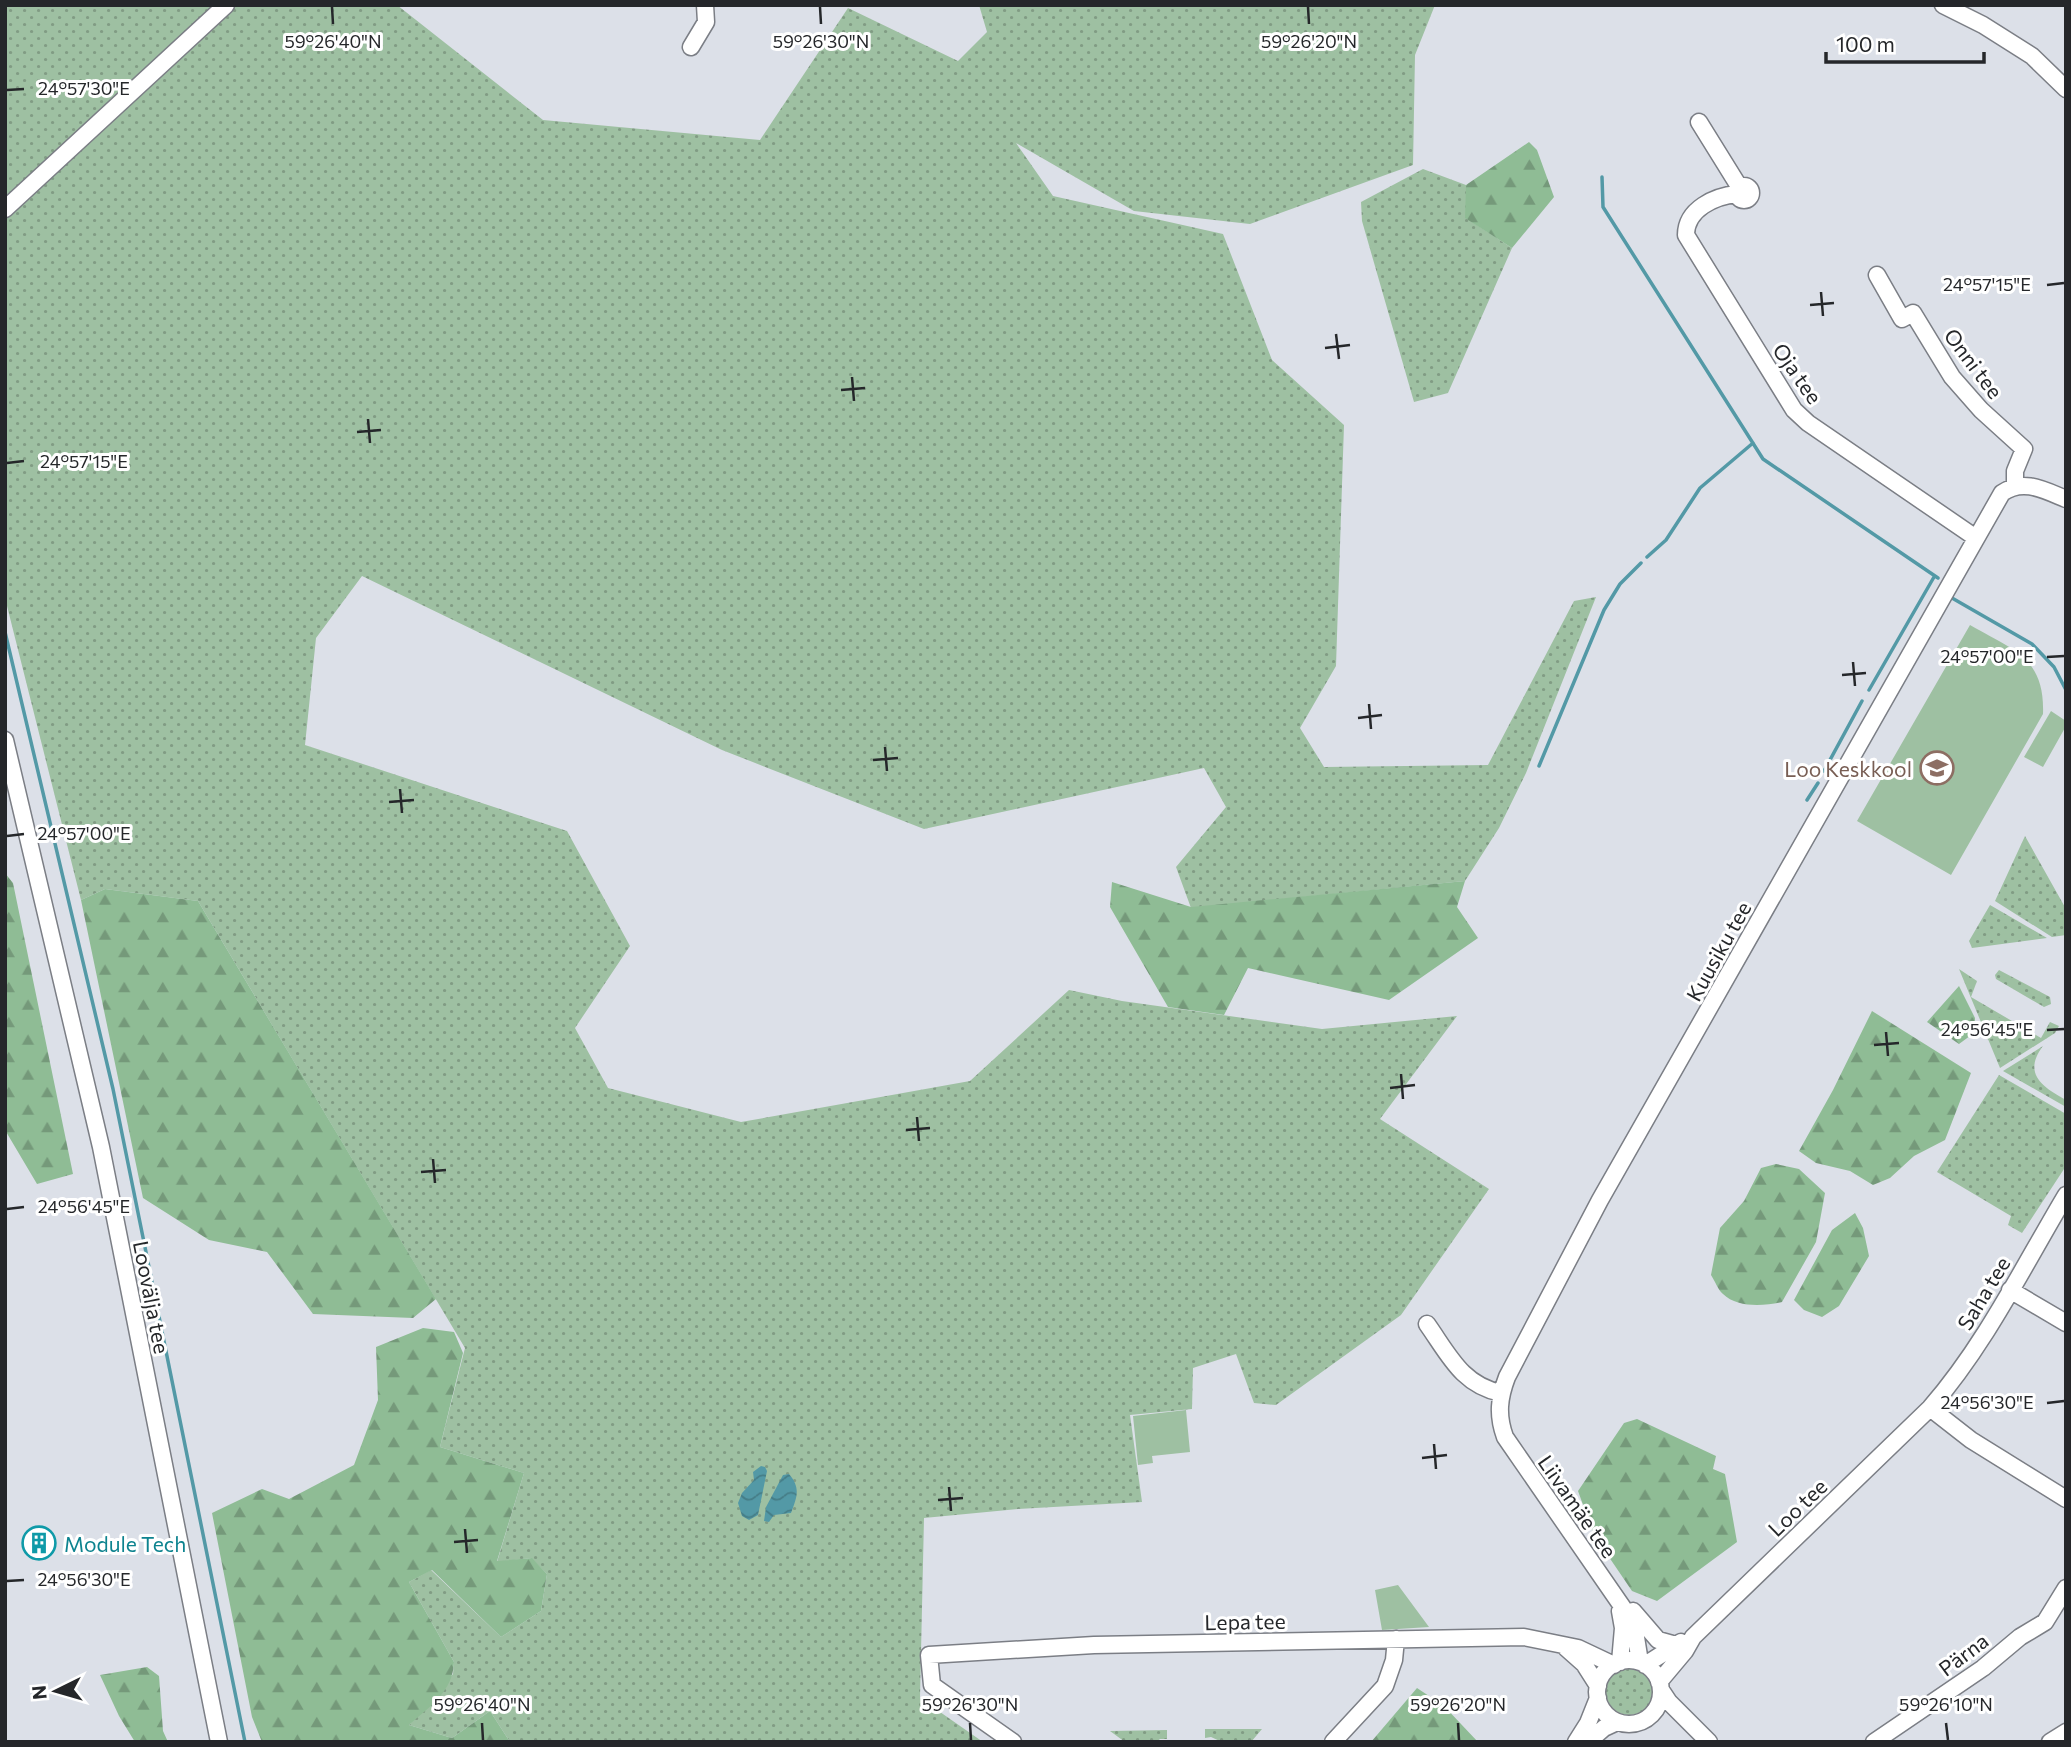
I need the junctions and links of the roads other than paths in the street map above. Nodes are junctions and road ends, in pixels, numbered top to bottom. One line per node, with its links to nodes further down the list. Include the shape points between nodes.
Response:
1 (226, 5): 7 (street)
2 (705, 5): 4 (street, via 706,23)
3 (1943, 5): 5 (street, via 2032,56)
4 (691, 47)
5 (2066, 89)
6 (1699, 122): 11 (street, Oja tee, via 1739,191 1699,208 1688,221 1686,235 1794,410)
7 (5, 209)
8 (1877, 275): 9 (street, Onni tee, via 1902,319 1913,313 1952,377 1980,410 2024,449)
9 (2008, 490): 10 (street, via 2036,487); 11 (street, Kuusiku tee)
10 (2066, 499)
11 (1976, 538): 17 (street, Kuusiku tee, via 1600,1200)
12 (5, 740): 35 (street, Loovälja tee, via 101,1147)
13 (2066, 1195): 14 (street, Saha tee)
14 (2010, 1290): 15 (street); 18 (street, Saha tee, via 1967,1361)
15 (2066, 1323)
16 (1427, 1324): 17 (street, via 1470,1381)
17 (1501, 1393): 19 (street, Kuusiku tee, via 1499,1413)
18 (1930, 1408): 20 (street, via 1980,1447); 23 (street, Loo tee)
19 (1505, 1437): 22 (street, Liivamäe tee)
20 (2066, 1499)
21 (2066, 1588): 41 (street, Pärna, via 2045,1622)
22 (1617, 1598): 26 (street, via 1658,1640); 27 (street, Liivamäe tee, via 1623,1628); 28 (street, Liivamäe tee, via 1632,1623)
23 (1693, 1637): 26 (street, Loo tee); 29 (street, Loo tee)
24 (1396, 1639): 25 (street, Lepa tee, via 1524,1637); 36 (street, Lepa tee, via 1107,1645 929,1655 932,1685); 37 (street, via 1385,1686)
25 (1561, 1645): 27 (street, Lepa tee); 30 (street, Lepa tee, via 1584,1664)
26 (1676, 1645): 28 (street, Loo tee)
27 (1617, 1663): 28 (street); 30 (street, via 1604,1674)
28 (1642, 1663): 29 (street)
29 (1660, 1686): 31 (street, via 1659,1705); 33 (street)
30 (1598, 1692): 32 (street, via 1605,1712); 38 (street)
31 (1650, 1717): 32 (street, via 1637,1723); 33 (street)
32 (1617, 1722): 39 (street)
33 (1691, 1724): 40 (street)
34 (2066, 1732): 42 (street)
35 (219, 1742)
36 (1013, 1742)
37 (1333, 1742)
38 (1576, 1742)
39 (1588, 1742)
40 (1709, 1742)
41 (1874, 1742)
42 (2050, 1742)

